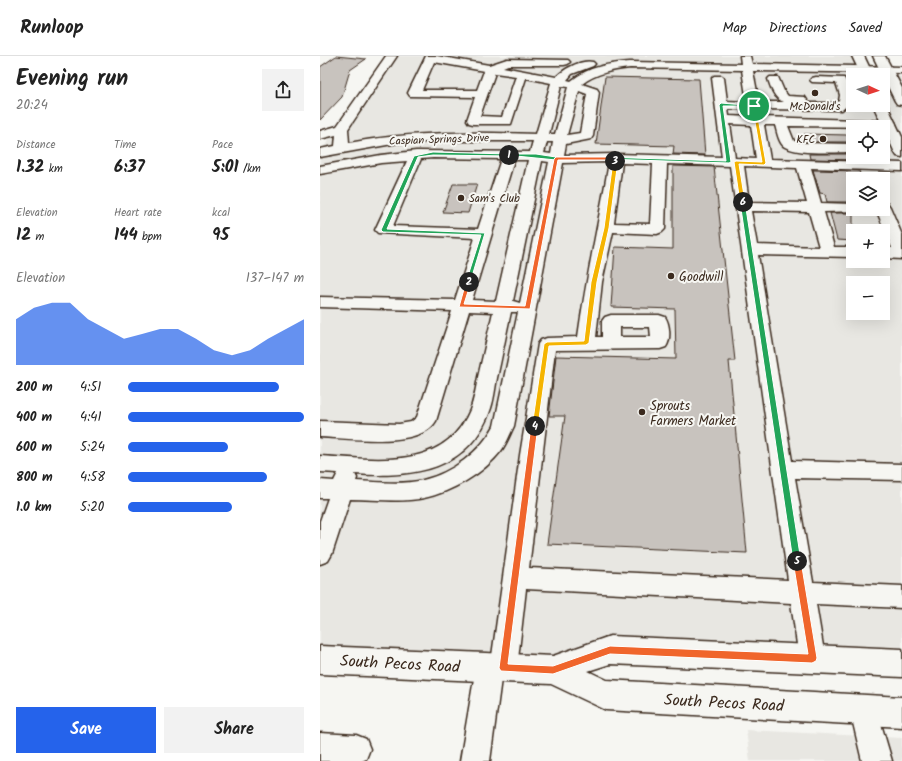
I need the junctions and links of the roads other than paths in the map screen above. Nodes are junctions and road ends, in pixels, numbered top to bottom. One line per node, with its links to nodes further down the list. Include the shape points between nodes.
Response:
1 (392, 56): 31 (street)
2 (430, 57): 11 (street); 18 (street, via 414,93)
3 (604, 61): 7 (street, via 630,65); 13 (street); 15 (street, via 568,72)
4 (564, 62): 9 (street, via 507,62)
5 (882, 63): 6 (street); 8 (street); 10 (street); 21 (main road)
6 (902, 63)
7 (746, 65): 8 (street); 14 (street); 16 (street); 24 (street)
8 (862, 65)
9 (491, 68): 11 (street); 12 (street); 19 (street)
10 (902, 70)
11 (462, 72): 18 (street)
12 (522, 74): 15 (street); 19 (street, via 507,121 473,120)
13 (590, 74): 14 (street); 17 (street)
14 (718, 78): 23 (street)
15 (558, 81): 17 (street); 33 (street)
16 (774, 82): 20 (street, via 765,93); 22 (street, via 778,92 785,99); 22 (street, via 840,80 846,94)
17 (575, 84): 34 (street); 34 (street, Caspian Springs Drive, via 593,92 586,136)
18 (455, 94): 19 (street)
19 (482, 94)
20 (778, 99)
21 (902, 101)
22 (842, 104): 24 (street); 28 (street)
23 (721, 105): 24 (street); 25 (street)
24 (754, 106): 26 (street)
25 (723, 120): 26 (street); 45 (street)
26 (757, 121): 27 (street); 46 (street)
27 (780, 122): 28 (street); 36 (street, via 789,144 800,147)
28 (843, 123): 29 (street)
29 (846, 123)
30 (890, 125): 38 (main road)
31 (342, 129): 32 (street); 35 (street)
32 (320, 135)
33 (541, 138): 34 (street, Caspian Springs Drive); 35 (street, Caspian Springs Drive, via 433,137 398,139); 41 (street)
34 (560, 140): 43 (street)
35 (342, 148): 37 (street, Caspian Springs Drive)
36 (846, 148)
37 (320, 153)
38 (902, 153)
39 (509, 155): 40 (street); 41 (street); 59 (street)
40 (416, 156): 49 (street, via 381,159); 59 (street, via 383,230)
41 (536, 156): 43 (street); 67 (street)
42 (616, 158): 43 (street); 44 (street); 58 (street)
43 (556, 159): 68 (street)
44 (660, 160): 45 (street); 58 (street, via 658,229)
45 (733, 162): 46 (street); 52 (street)
46 (764, 163): 47 (street)
47 (803, 164): 50 (street); 53 (street)
48 (902, 167): 51 (street)
49 (320, 170)
50 (863, 172)
51 (875, 172)
52 (744, 206): 53 (street); 60 (street)
53 (815, 207): 54 (street); 61 (street)
54 (846, 208)
55 (890, 208): 56 (street)
56 (902, 209)
57 (886, 216): 64 (street)
58 (606, 228): 69 (street, via 594,282)
59 (484, 234): 66 (street)
60 (751, 250): 61 (street); 74 (street)
61 (828, 252): 62 (street)
62 (846, 252)
63 (890, 253): 64 (street)
64 (902, 254)
65 (320, 302): 66 (street)
66 (461, 306): 67 (street); 71 (street, via 426,421 417,428 399,432)
67 (504, 307): 68 (street); 73 (street, via 481,408 464,440 443,456 420,465)
68 (528, 308): 76 (street, via 504,426 495,444 479,462 448,480 424,489)
69 (586, 343): 70 (street); 78 (street, via 547,344)
70 (611, 343)
71 (320, 429)
72 (320, 464): 73 (street)
73 (351, 465): 76 (street)
74 (783, 469): 75 (street); 79 (street)
75 (902, 472)
76 (331, 489): 77 (street)
77 (320, 554)
78 (515, 578): 79 (street); 84 (street)
79 (801, 592): 80 (street); 81 (street)
80 (902, 597)
81 (812, 658): 83 (main road, South Pecos Road); 85 (main road, South Pecos Road, via 610,650)
82 (320, 660): 84 (main road, South Pecos Road)
83 (902, 663)
84 (496, 668): 85 (main road, South Pecos Road); 90 (street)
85 (553, 670): 86 (main road, South Pecos Road, via 606,696)
86 (864, 710): 87 (main road, South Pecos Road); 91 (street)
87 (902, 712)
88 (320, 747): 89 (street)
89 (356, 749)
90 (475, 761)
91 (877, 761)

